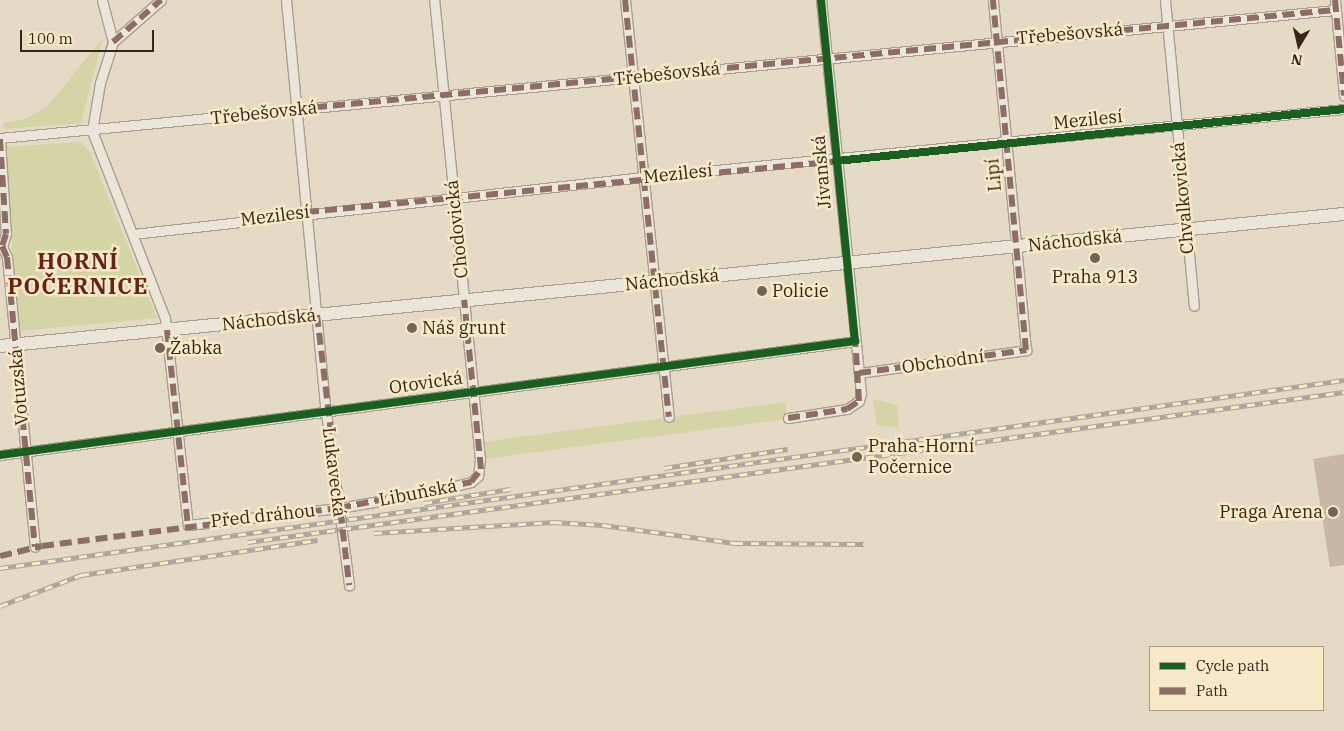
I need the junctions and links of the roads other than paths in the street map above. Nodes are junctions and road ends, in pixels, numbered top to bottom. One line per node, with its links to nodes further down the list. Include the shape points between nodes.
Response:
1 (102, 0): 13 (street)
2 (161, 0): 13 (street)
3 (286, 0): 18 (street, Lukavecká)
4 (434, 0): 16 (street, Chodovická)
5 (625, 0): 15 (street)
6 (821, 0): 14 (street, Jívanská)
7 (993, 0): 12 (street, Lipí)
8 (1165, 0): 11 (street, Chvalkovická)
9 (1335, 0): 10 (street)
10 (1335, 10): 11 (street, Třebešovská); 17 (street)
11 (1167, 25): 12 (street, Třebešovská); 20 (street, Chvalkovická)
12 (997, 40): 14 (street, Třebešovská); 23 (street, Lipí)
13 (113, 42): 21 (street, via 100,83)
14 (826, 57): 15 (street, Třebešovská); 24 (street, Jívanská)
15 (633, 78): 16 (street, Třebešovská); 25 (street)
16 (444, 96): 18 (street, Třebešovská); 26 (street, Chodovická)
17 (1344, 96)
18 (297, 109): 21 (street, Třebešovská); 27 (street, Lukavecká)
19 (1344, 109): 20 (street, Mezilesí)
20 (1176, 126): 23 (street, Mezilesí); 29 (street, Chvalkovická)
21 (92, 130): 22 (street, Třebešovská); 30 (street)
22 (0, 138): 31 (street, Votuzská, via 6,234)
23 (1006, 144): 24 (street, Mezilesí); 32 (street, Lipí)
24 (836, 161): 25 (street, Mezilesí); 33 (street, Jívanská)
25 (644, 177): 26 (street, Mezilesí); 34 (street)
26 (454, 197): 27 (street, Mezilesí); 35 (street, Chodovická)
27 (307, 212): 30 (street, Mezilesí); 37 (street, Lukavecká)
28 (1344, 214): 29 (main road, Náchodská)
29 (1186, 230): 32 (main road, Náchodská); 36 (street, Chvalkovická)
30 (133, 234): 38 (street)
31 (1, 246): 40 (street, Votuzská, via 7,257)
32 (1016, 246): 33 (main road, Náchodská); 42 (street, Lipí)
33 (845, 263): 34 (main road, Náchodská); 39 (street, Jívanská)
34 (654, 282): 35 (main road, Náchodská); 43 (street)
35 (464, 300): 37 (main road, Náchodská); 45 (street, Chodovická)
36 (1194, 306)
37 (317, 315): 38 (main road, Náchodská); 46 (street, Lukavecká)
38 (167, 330): 40 (main road, Náchodská); 49 (street)
39 (855, 341): 43 (street, Otovická); 44 (street, Jívanská)
40 (16, 344): 41 (main road, Náchodská); 50 (street, Votuzská)
41 (0, 346)
42 (1026, 350): 44 (street, Obchodní)
43 (664, 367): 45 (street, Otovická); 47 (street)
44 (859, 373): 48 (street, Jívanská, via 859,401 847,409)
45 (472, 392): 46 (street, Otovická); 52 (street, Chodovická)
46 (326, 412): 49 (street, Otovická); 53 (street, Lukavecká)
47 (669, 417)
48 (788, 418)
49 (180, 431): 50 (street, Otovická); 53 (street, Před dráhou, via 188,525)
50 (26, 452): 51 (street, Otovická); 54 (street, Votuzská)
51 (0, 455)
52 (480, 459): 53 (street, Libuňská, via 480,469 471,482)
53 (339, 508): 55 (street, Lukavecká)
54 (35, 547)
55 (349, 585)

